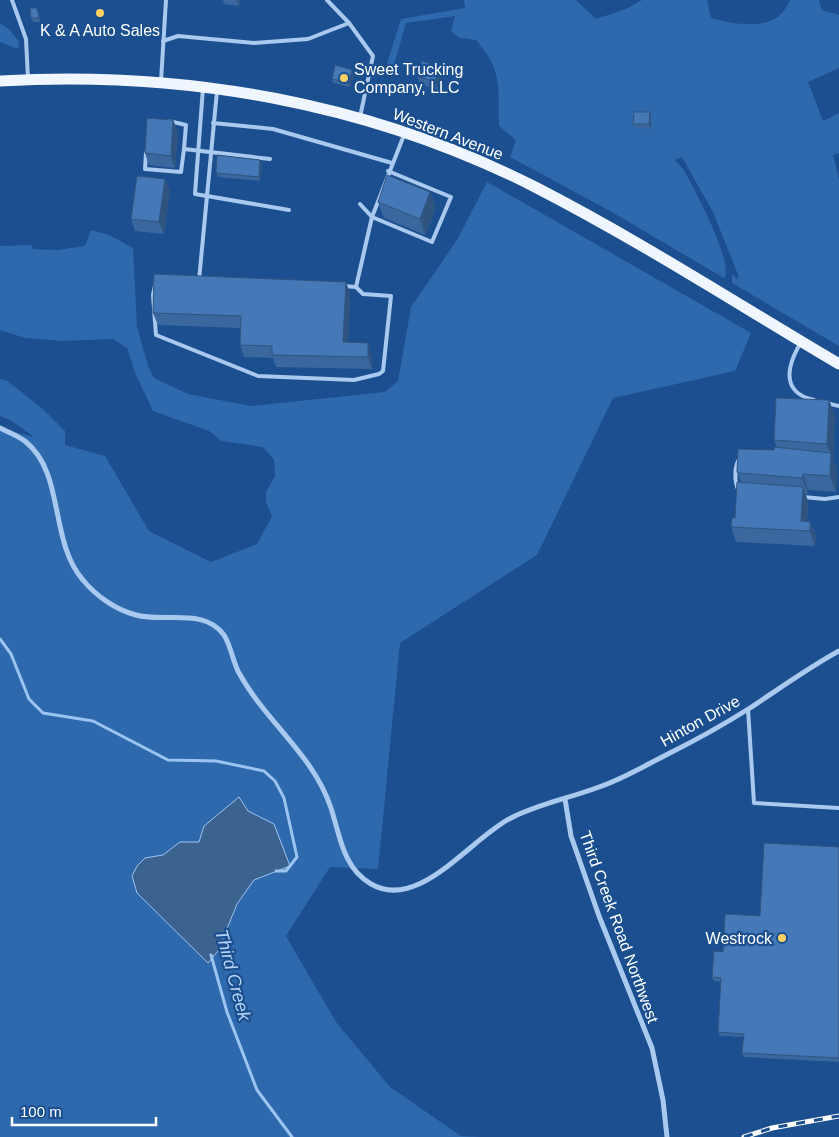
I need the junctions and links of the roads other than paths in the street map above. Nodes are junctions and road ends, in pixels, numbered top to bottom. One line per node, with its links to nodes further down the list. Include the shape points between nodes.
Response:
1 (12, 0): 6 (lane, via 26,39)
2 (166, 0): 5 (lane)
3 (327, 0): 4 (lane)
4 (349, 23): 5 (lane, via 308,39 254,43 178,36); 11 (lane, via 373,56)
5 (163, 41): 8 (lane)
6 (28, 79): 7 (main road, Western Avenue); 8 (main road, Western Avenue)
7 (0, 81)
8 (161, 82): 9 (main road, Western Avenue)
9 (204, 86): 10 (main road, Western Avenue); 17 (lane)
10 (217, 87): 11 (main road, Western Avenue); 13 (lane)
11 (360, 118): 14 (main road, Western Avenue)
12 (164, 121): 15 (lane, via 186,125)
13 (213, 123): 18 (lane); 20 (lane, via 273,129)
14 (405, 132): 20 (lane); 32 (main road, Western Avenue, via 536,188)
15 (184, 149): 16 (lane, via 181,172 145,170); 17 (lane)
16 (146, 150)
17 (198, 151): 18 (lane); 22 (lane, via 194,194)
18 (210, 152): 19 (lane); 22 (lane)
19 (270, 159)
20 (392, 163): 21 (lane)
21 (388, 171): 25 (lane); 25 (lane, via 451,197 432,242)
22 (206, 195): 24 (lane); 28 (lane)
23 (360, 204): 25 (lane)
24 (289, 210)
25 (372, 218): 31 (lane)
26 (161, 279): 31 (lane, via 154,285 156,335 258,376 354,380 383,371 391,296 363,294)
27 (192, 280): 28 (lane)
28 (199, 280): 29 (lane)
29 (204, 280)
30 (339, 286): 31 (lane)
31 (356, 287)
32 (801, 342): 33 (main road, Western Avenue); 34 (lane, via 790,370 792,386 800,397)
33 (839, 364)
34 (839, 406)
35 (0, 428): 42 (street, via 26,442 46,469 65,552 83,580 112,606 158,619 184,617 207,621 224,635 239,673 315,771 345,856 354,871 372,885 392,891 415,887 508,819 534,807)
36 (745, 457): 37 (lane, via 739,458 736,464 736,486)
37 (744, 493)
38 (798, 497): 39 (lane)
39 (839, 497)
40 (839, 651): 41 (street, Hinton Drive)
41 (748, 709): 42 (street, Hinton Drive, via 604,786); 43 (lane, via 754,803)
42 (565, 799): 44 (street, Third Creek Road Northwest, via 570,836 652,1048)
43 (839, 808)
44 (667, 1137)

